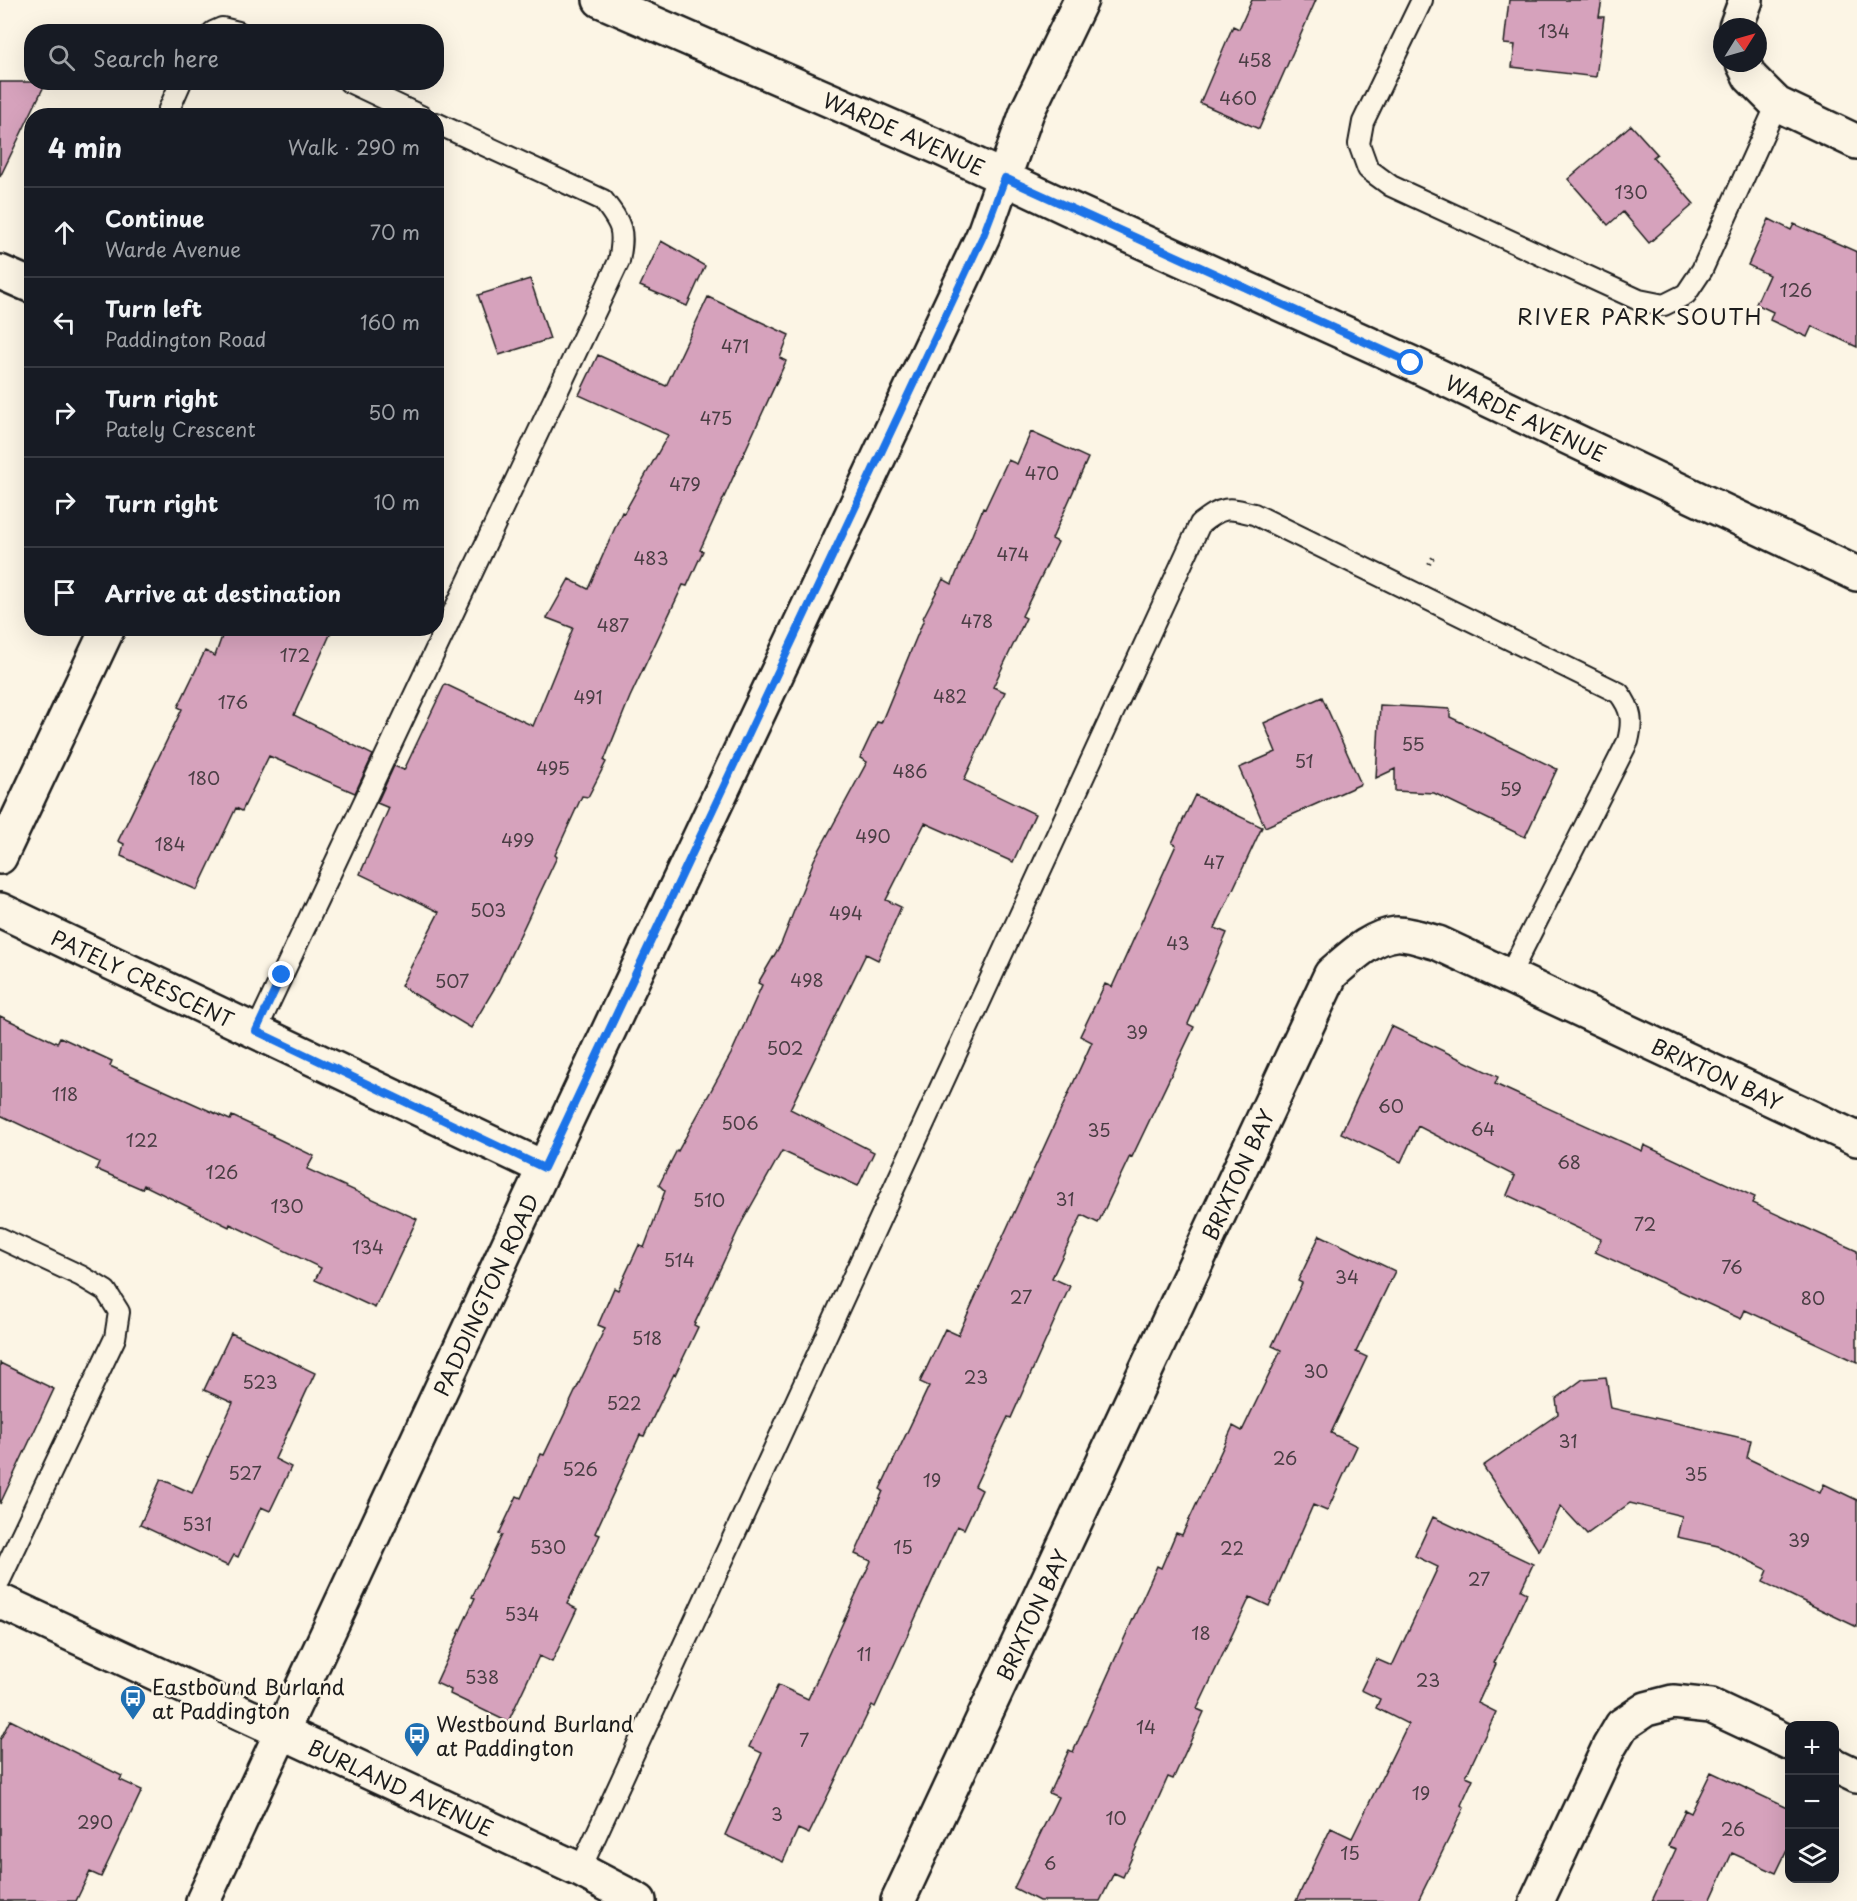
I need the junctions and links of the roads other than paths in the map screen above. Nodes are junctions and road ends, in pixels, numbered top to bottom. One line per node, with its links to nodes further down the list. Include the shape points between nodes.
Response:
1 (600, 0): 14 (street, WARDE AVENUE)
2 (1081, 0): 14 (street, PADDINGTON ROAD, via 1027,112)
3 (1422, 0): 9 (lane, via 1363,122 1359,144 1368,169 1391,186 1639,300 1664,305 1686,294 1702,270)
4 (1746, 0): 5 (street)
5 (1739, 18)
6 (1748, 72): 9 (street)
7 (177, 90): 10 (lane)
8 (366, 90): 11 (lane)
9 (1777, 104): 13 (street)
10 (170, 108)
11 (404, 108)
12 (444, 127): 18 (lane, via 603,200 624,237 619,261)
13 (1857, 142)
14 (1005, 178): 17 (street, WARDE AVENUE, via 1411,363); 26 (street, PADDINGTON ROAD, via 967,271)
15 (0, 272): 16 (street)
16 (24, 282)
17 (1857, 574)
18 (444, 632)
19 (104, 636): 21 (street)
20 (442, 636): 24 (lane)
21 (0, 857)
22 (0, 910): 24 (street, PATELY CRESCENT)
23 (1509, 976): 25 (street, BRIXTON BAY); 34 (lane, via 1628,741 1632,726 1628,705 1619,693 1254,514 1229,508 1212,515 1200,524); 37 (street, BRIXTON BAY, via 1438,943 1397,934 1371,942 1331,974)
24 (256, 1031): 26 (street, PATELY CRESCENT)
25 (1857, 1139)
26 (544, 1168): 30 (street, PADDINGTON ROAD)
27 (0, 1238): 28 (lane, via 106,1291 119,1311 115,1338)
28 (0, 1580)
29 (0, 1601): 30 (street, BURLAND AVENUE)
30 (282, 1731): 34 (street, BURLAND AVENUE); 35 (street, PADDINGTON ROAD)
31 (1785, 1741): 38 (street, via 1711,1706 1674,1702 1646,1709 1622,1725 1609,1747)
32 (1839, 1767): 33 (street)
33 (1857, 1776)
34 (580, 1870): 36 (street, BURLAND AVENUE)
35 (203, 1901)
36 (639, 1901)
37 (898, 1901)
38 (1537, 1901)

